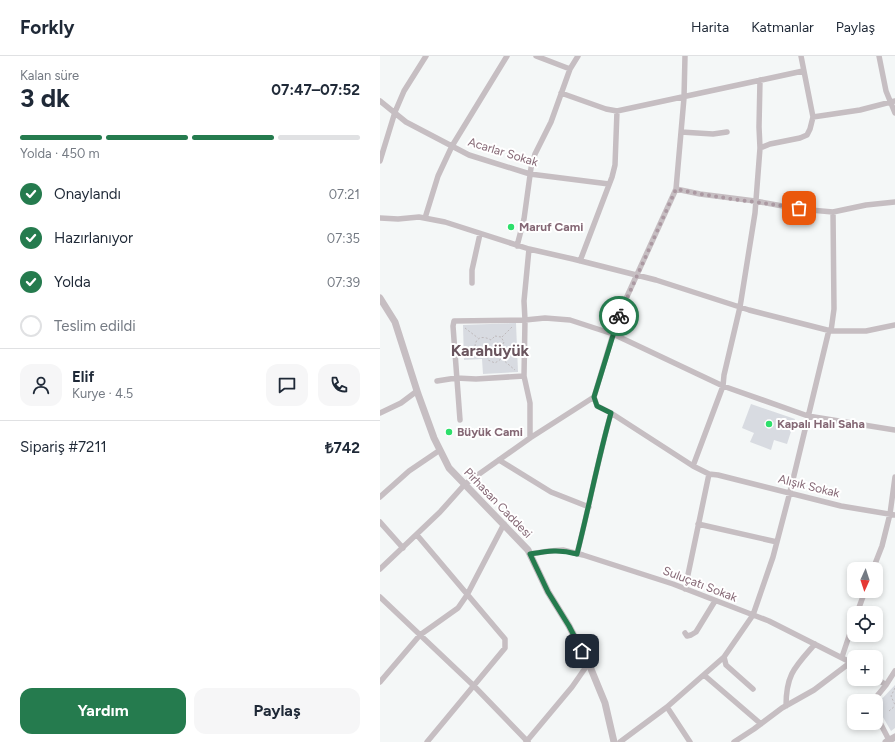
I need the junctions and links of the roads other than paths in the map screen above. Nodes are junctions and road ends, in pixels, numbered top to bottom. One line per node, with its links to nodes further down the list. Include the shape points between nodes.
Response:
1 (426, 56): 17 (street)
2 (507, 56): 3 (street); 22 (street)
3 (512, 56)
4 (536, 56): 9 (street)
5 (578, 56): 9 (street)
6 (685, 56): 13 (street)
7 (801, 56): 10 (street)
8 (879, 56): 15 (street, via 886,91)
9 (570, 69): 12 (street)
10 (803, 71): 11 (street); 19 (street)
11 (760, 80): 13 (street); 23 (street)
12 (561, 93): 16 (street); 25 (street, via 551,122 535,154)
13 (684, 98): 16 (street); 20 (street)
14 (380, 101): 17 (street, Acarlar Sokak)
15 (893, 102): 18 (street); 19 (street)
16 (617, 111): 26 (street, via 615,165)
17 (394, 112): 22 (street, Acarlar Sokak, via 406,122); 24 (street)
18 (895, 113)
19 (813, 117): 23 (street, via 807,135)
20 (681, 132): 21 (street); 27 (street)
21 (727, 132)
22 (452, 146): 25 (street, Acarlar Sokak, via 469,155); 32 (street, via 438,176)
23 (760, 148): 28 (street)
24 (380, 161)
25 (530, 174): 26 (street, Acarlar Sokak); 34 (street, via 524,219)
26 (609, 184): 36 (street)
27 (676, 189): 28 (street); 37 (street)
28 (755, 201): 30 (street); 40 (street)
29 (895, 202): 30 (street)
30 (833, 212): 43 (street, via 834,308)
31 (380, 218): 32 (street)
32 (425, 218): 33 (street)
33 (480, 234): 34 (street); 38 (street, via 472,270)
34 (517, 246): 35 (street)
35 (528, 250): 36 (street); 41 (street)
36 (580, 261): 37 (street)
37 (638, 275): 40 (street); 44 (street, via 619,314)
38 (472, 283)
39 (380, 298): 49 (street, Pirhasan Caddesi, via 395,322)
40 (740, 307): 43 (street); 48 (street, via 729,348)
41 (525, 320): 44 (street, via 570,320); 45 (street); 46 (street, via 454,322 452,326)
42 (895, 325): 43 (street, via 866,331)
43 (830, 331): 53 (street)
44 (613, 334): 48 (street); 50 (street)
45 (522, 376): 46 (street); 56 (street, via 530,403)
46 (456, 378): 47 (street); 54 (street)
47 (437, 381)
48 (723, 386): 53 (street); 59 (street)
49 (417, 390): 51 (street, via 401,403); 57 (street, Pirhasan Caddesi)
50 (594, 397): 52 (street, via 597,406); 56 (street)
51 (380, 413)
52 (611, 413): 59 (street); 65 (street)
53 (808, 416): 55 (street); 63 (street)
54 (460, 420)
55 (895, 430)
56 (530, 438): 58 (street)
57 (440, 450): 62 (street, Pirhasan Caddesi, via 449,468); 64 (street, via 409,471)
58 (499, 460): 62 (street); 65 (street, via 550,492)
59 (693, 466): 60 (street)
60 (709, 474): 63 (street, Alışık Sokak); 69 (street)
61 (895, 477): 66 (street)
62 (465, 484): 68 (street, Pirhasan Caddesi); 70 (street)
63 (790, 492): 66 (street, Alışık Sokak, via 841,506); 71 (street)
64 (380, 497)
65 (589, 507): 74 (street)
66 (893, 514): 75 (street)
67 (380, 522): 72 (street)
68 (504, 524): 73 (street, Pirhasan Caddesi); 78 (street)
69 (698, 524): 71 (street); 77 (street)
70 (416, 535): 72 (street); 78 (street)
71 (777, 542): 81 (street)
72 (403, 548): 76 (street)
73 (530, 554): 74 (street, Suluçatı Sokak, via 563,550); 89 (street, Pirhasan Caddesi)
74 (577, 554): 77 (street, Suluçatı Sokak)
75 (876, 562)
76 (380, 569)
77 (685, 589): 80 (street, Suluçatı Sokak)
78 (467, 595): 83 (street, via 458,608); 96 (street, via 505,639 505,648)
79 (380, 598): 83 (street)
80 (715, 601): 81 (street, Suluçatı Sokak); 82 (street, via 696,632 691,636)
81 (753, 615): 85 (street, Suluçatı Sokak); 86 (street)
82 (685, 633)
83 (420, 635): 93 (street); 96 (street)
84 (847, 642): 87 (street)
85 (815, 644): 87 (street, Suluçatı Sokak); 99 (street, via 788,679)
86 (724, 657): 92 (street); 97 (street, via 726,665)
87 (842, 657): 88 (street, Suluçatı Sokak)
88 (847, 660)
89 (588, 664): 104 (street); 106 (street, Pirhasan Caddesi, via 605,703)
90 (847, 667): 99 (street)
91 (895, 672): 95 (street)
92 (704, 675): 100 (street); 101 (street)
93 (380, 682)
94 (883, 683): 95 (street)
95 (886, 685): 98 (street)
96 (474, 686): 104 (street); 105 (street)
97 (753, 689)
98 (879, 694)
99 (786, 706): 101 (street)
100 (667, 707): 107 (street); 108 (street)
101 (760, 724): 109 (street)
102 (883, 728): 103 (street)
103 (890, 740)
104 (527, 741)
105 (427, 742)
106 (614, 742)
107 (620, 742)
108 (690, 742)
109 (734, 742)

